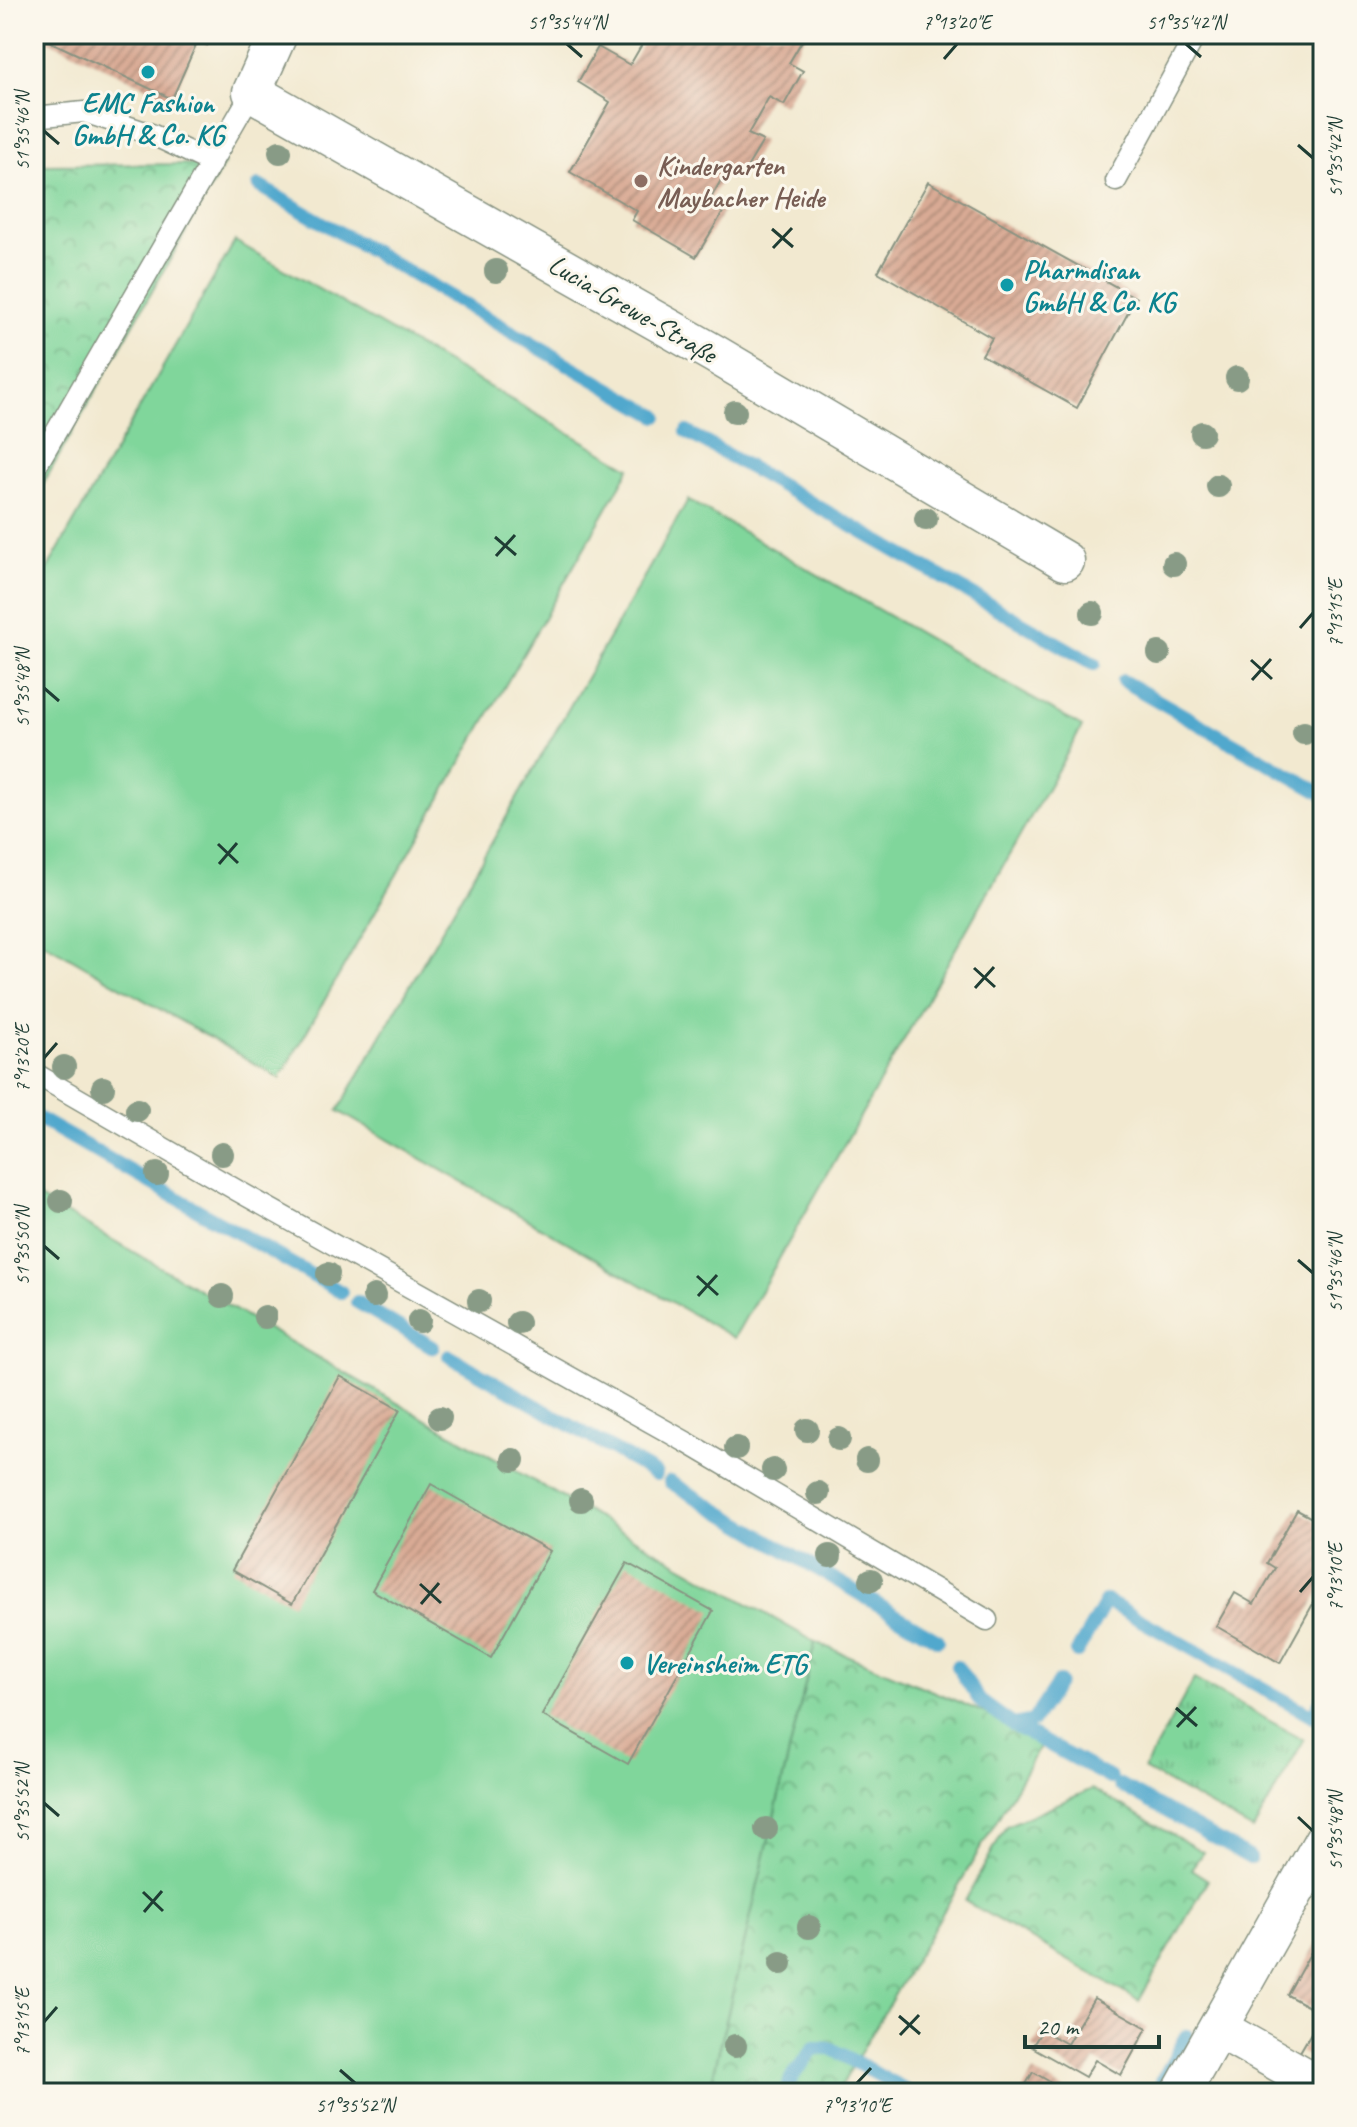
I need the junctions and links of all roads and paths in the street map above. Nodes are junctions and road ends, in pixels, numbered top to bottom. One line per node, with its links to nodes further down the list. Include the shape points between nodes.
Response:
1 (278, 34): 3 (street)
2 (1196, 34): 6 (lane)
3 (252, 92): 5 (lane); 8 (street, Lucia-Grewe-Straße, via 713,353)
4 (34, 117): 5 (lane, via 84,112 151,134)
5 (212, 163): 7 (lane)
6 (1116, 181)
7 (34, 470)
8 (1065, 561)
9 (34, 1073): 10 (lane, via 686,1442)
10 (987, 1620)
11 (1323, 1841): 12 (street)
12 (1218, 2028): 13 (street); 14 (street)
13 (1323, 2087)
14 (1181, 2093)

